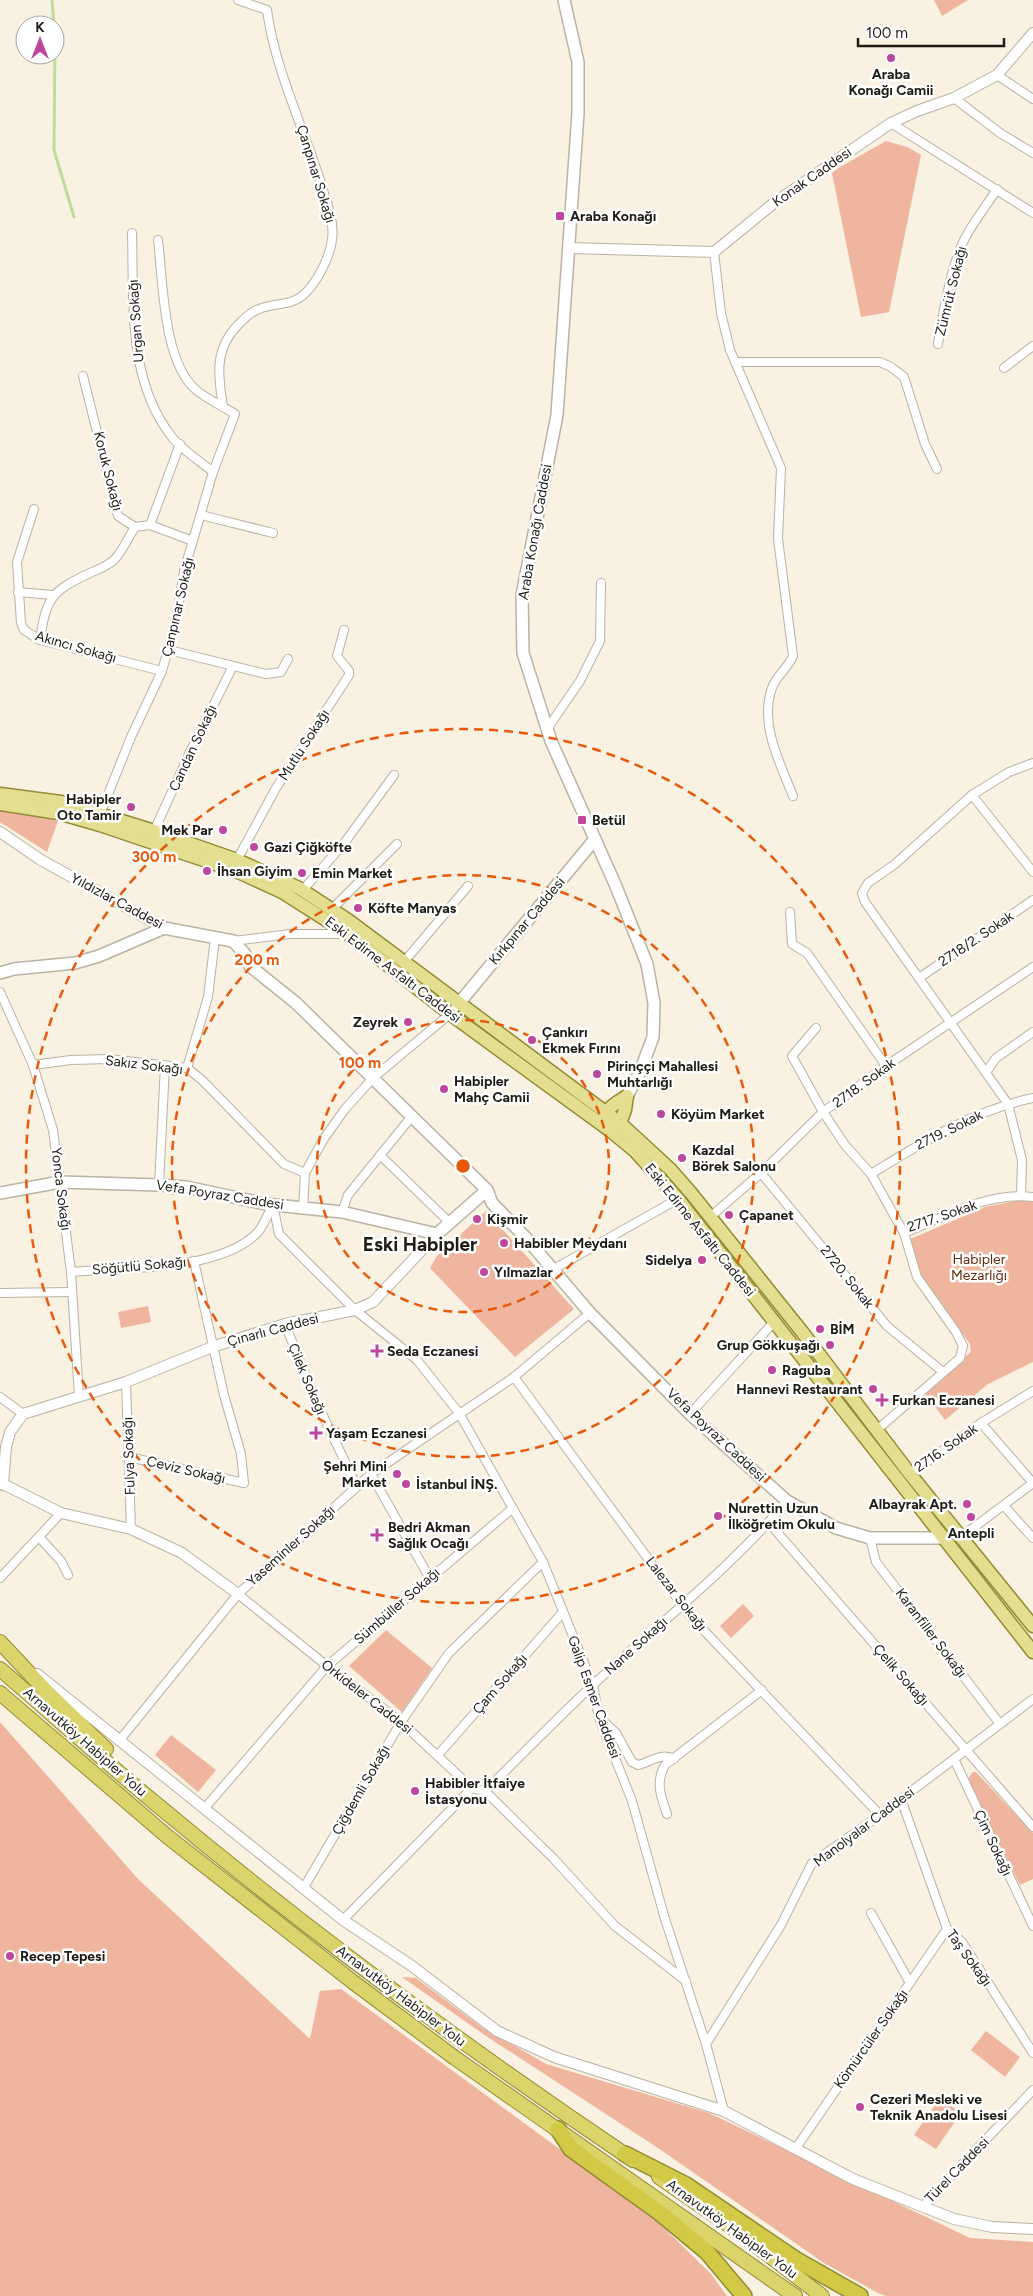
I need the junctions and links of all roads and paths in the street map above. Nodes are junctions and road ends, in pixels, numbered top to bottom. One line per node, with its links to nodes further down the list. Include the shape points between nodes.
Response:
1 (238, 0): 20 (street, Çanpınar Sokağı, via 267,10 271,42 330,214 332,240 327,260 302,296 259,309 231,332 220,353 218,380)
2 (564, 0): 13 (main road, Araba Konağı Caddesi, via 580,74)
3 (1033, 33): 4 (street, Konak Caddesi)
4 (997, 75): 5 (street, Konak Caddesi); 6 (street)
5 (954, 98): 7 (street, Konak Caddesi); 8 (street)
6 (1033, 99)
7 (891, 123): 9 (street); 14 (street, Konak Caddesi, via 774,203)
8 (1033, 153)
9 (997, 189): 10 (street); 15 (street, Zümrüt Sokağı, via 960,251)
10 (1033, 213)
11 (132, 233): 21 (street, Urgan Sokağı, via 135,332 140,369 147,394 162,422)
12 (158, 240): 20 (street, via 170,342 176,363 195,389)
13 (569, 248): 14 (street); 39 (main road, Araba Konağı Caddesi, via 557,415 522,595 523,653)
14 (714, 252): 17 (street, via 721,313)
15 (938, 344)
16 (1033, 346): 18 (street)
17 (735, 362): 22 (street, via 880,362 892,367 904,377 925,444); 44 (street, via 781,468 778,539 793,656 772,687 768,724)
18 (1004, 368)
19 (83, 376): 27 (street, Koruk Sokağı, via 118,516)
20 (223, 407): 23 (street, Çanpınar Sokağı, via 235,414)
21 (180, 444): 23 (street, Urgan Sokağı); 26 (street)
22 (937, 469)
23 (213, 472): 25 (street, Çanpınar Sokağı)
24 (34, 509): 31 (street, Akıncı Sokağı, via 19,555)
25 (201, 515): 28 (street); 29 (street, Çanpınar Sokağı)
26 (150, 525): 27 (street); 29 (street)
27 (135, 527): 32 (street, via 115,559 102,570 68,584)
28 (273, 533)
29 (193, 541): 35 (street, Çanpınar Sokağı)
30 (601, 583): 39 (street, via 600,641 580,681)
31 (18, 592): 32 (street); 34 (street, Akıncı Sokağı, via 24,630)
32 (54, 595): 34 (street, via 47,606)
33 (344, 630): 51 (street, Mutlu Sokağı, via 337,656 349,675 276,788)
34 (40, 640): 38 (street, Akıncı Sokağı)
35 (169, 650): 37 (street); 38 (street, Çanpınar Sokağı)
36 (288, 659): 37 (street, via 285,668 277,674)
37 (233, 666): 47 (street, Candan Sokağı)
38 (162, 671): 46 (street, Çanpınar Sokağı, via 131,737)
39 (547, 729): 49 (main road, Araba Konağı Caddesi)
40 (1033, 763): 43 (street, via 1009,772)
41 (394, 775): 54 (street, via 345,842)
42 (0, 794): 46 (main road, Eski Edirne Asfaltı Caddesi, via 43,798)
43 (972, 795): 52 (street); 65 (street, via 896,864 863,888 865,902)
44 (793, 796)
45 (0, 804): 46 (main road, Eski Edirne Asfaltı Caddesi)
46 (99, 819): 47 (main road, Eski Edirne Asfaltı Caddesi); 59 (main road, Eski Edirne Asfaltı Caddesi, via 260,882)
47 (154, 831): 51 (main road, Eski Edirne Asfaltı Caddesi)
48 (0, 832): 58 (street, Yıldızlar Caddesi, via 41,860)
49 (595, 839): 67 (main road, Kırkpınar Caddesi); 78 (main road, Araba Konağı Caddesi, via 641,945 654,1003 653,1037)
50 (396, 844): 56 (street)
51 (237, 860): 54 (main road, Eski Edirne Asfaltı Caddesi)
52 (1033, 872)
53 (468, 886): 62 (street)
54 (302, 891): 56 (main road, Eski Edirne Asfaltı Caddesi)
55 (1033, 900): 65 (street, 2718/2. Sokak)
56 (332, 909): 59 (main road, Eski Edirne Asfaltı Caddesi)
57 (790, 912): 74 (street, via 792,944 807,953)
58 (164, 928): 60 (main road, Yıldızlar Caddesi); 64 (main road, via 75,963)
59 (352, 929): 61 (street); 62 (main road, Eski Edirne Asfaltı Caddesi); 68 (main road, Eski Edirne Asfaltı Caddesi)
60 (215, 938): 61 (main road, Yıldızlar Caddesi); 75 (street, via 208,997)
61 (233, 941): 77 (main road, via 245,954 250,966 296,1003)
62 (404, 962): 67 (main road, Eski Edirne Asfaltı Caddesi)
63 (1033, 967): 69 (street, 2718. Sokak)
64 (0, 973)
65 (919, 978): 69 (street)
66 (0, 992): 72 (street, Yonca Sokağı)
67 (460, 1002): 68 (street); 83 (main road, Eski Edirne Asfaltı Caddesi)
68 (450, 1014): 77 (street); 83 (main road, Eski Edirne Asfaltı Caddesi, via 568,1100)
69 (950, 1023): 74 (street, 2718. Sokak); 76 (street)
70 (816, 1028): 81 (street, 2717. Sokak, via 792,1056)
71 (1033, 1032): 76 (street, via 996,1058)
72 (33, 1064): 73 (street, Sakız Sokağı, via 109,1059); 89 (street, Yonca Sokağı, via 53,1130)
73 (165, 1065): 75 (street, Sakız Sokağı); 90 (street)
74 (886, 1066): 81 (street, 2718. Sokak)
75 (187, 1068): 86 (street, Sakız Sokağı, via 284,1164)
76 (987, 1071): 80 (street)
77 (373, 1078): 82 (main road); 86 (street, via 345,1109)
78 (627, 1096): 83 (main road); 84 (main road)
79 (1033, 1098): 80 (street, 2719. Sokak)
80 (1008, 1104): 88 (street, 2719. Sokak, via 942,1130); 93 (street, via 1022,1160)
81 (823, 1112): 87 (street, 2718. Sokak); 88 (street, 2717. Sokak)
82 (412, 1116): 85 (street); 91 (main road)
83 (605, 1121): 84 (main road, Eski Edirne Asfaltı Caddesi); 95 (main road, Eski Edirne Asfaltı Caddesi)
84 (620, 1123): 99 (main road, Eski Edirne Asfaltı Caddesi, via 670,1169)
85 (380, 1155): 98 (street, via 348,1195); 100 (street)
86 (305, 1173): 97 (street)
87 (761, 1173): 99 (street, 2718. Sokak); 113 (street, 2720. Sokak, via 887,1326)
88 (870, 1174): 101 (street, 2717. Sokak)
89 (60, 1182): 90 (main road, Vefa Poyraz Caddesi); 92 (main road, Vefa Poyraz Caddesi); 105 (street, Yonca Sokağı)
90 (159, 1185): 96 (main road, Vefa Poyraz Caddesi)
91 (487, 1190): 100 (main road, Çınarlı Caddesi); 104 (main road, via 492,1203)
92 (0, 1193)
93 (1021, 1195): 94 (street, 2717. Sokak); 101 (street, 2717. Sokak, via 983,1202)
94 (1033, 1197)
95 (678, 1199): 104 (street); 110 (main road, Eski Edirne Asfaltı Caddesi)
96 (273, 1205): 97 (main road, Vefa Poyraz Caddesi); 103 (street, Söğütlü Sokağı, via 258,1232 231,1251); 108 (street, Galip Esmer Caddesi, via 279,1234)
97 (303, 1208): 98 (main road, Vefa Poyraz Caddesi)
98 (342, 1212): 102 (main road, Vefa Poyraz Caddesi)
99 (710, 1217): 123 (main road, Eski Edirne Asfaltı Caddesi)
100 (450, 1223): 102 (main road, Çınarlı Caddesi)
101 (904, 1233): 113 (street, via 917,1277 956,1332 962,1346 960,1358)
102 (437, 1234): 108 (street, Çınarlı Caddesi, via 373,1302)
103 (194, 1261): 105 (street, Söğütlü Sokağı); 112 (street)
104 (552, 1270): 109 (main road, Vefa Poyraz Caddesi)
105 (72, 1272): 106 (street, Yonca Sokağı)
106 (71, 1292): 107 (street); 118 (street, Yonca Sokağı)
107 (0, 1293)
108 (355, 1310): 111 (street, Çınarlı Caddesi); 119 (street, Galip Esmer Caddesi, via 417,1360)
109 (590, 1313): 114 (street, Yaseminler Sokağı); 121 (main road, Vefa Poyraz Caddesi)
110 (774, 1322): 121 (street); 138 (main road, Eski Edirne Asfaltı Caddesi)
111 (285, 1324): 112 (street, Çınarlı Caddesi); 129 (street, Çilek Sokağı, via 316,1401)
112 (212, 1347): 115 (street, Çınarlı Caddesi); 124 (street, Ceviz Sokağı, via 241,1454 244,1483)
113 (943, 1372): 123 (street)
114 (514, 1377): 119 (street, Yaseminler Sokağı); 146 (street, Lalezar Sokağı)
115 (126, 1382): 118 (street, Çınarlı Caddesi); 124 (street, Fulya Sokağı)
116 (1033, 1391): 122 (street, 2716. Sokak)
117 (0, 1397): 120 (street)
118 (79, 1397): 120 (street, Çınarlı Caddesi)
119 (459, 1413): 125 (street, Yaseminler Sokağı); 132 (street, Galip Esmer Caddesi)
120 (23, 1414): 128 (street, via 10,1432)
121 (690, 1414): 130 (main road, Vefa Poyraz Caddesi)
122 (981, 1423): 126 (street, 2716. Sokak); 127 (street)
123 (878, 1429): 126 (main road, Eski Edirne Asfaltı Caddesi)
124 (129, 1457): 135 (street, Fulya Sokağı)
125 (371, 1474): 129 (street, Yaseminler Sokağı); 143 (street)
126 (910, 1474): 139 (main road, Eski Edirne Asfaltı Caddesi)
127 (1033, 1483): 131 (street)
128 (1, 1484): 133 (street, Orkideler Caddesi)
129 (357, 1487): 145 (street, Yaseminler Sokağı)
130 (787, 1501): 134 (street, Nane Sokağı); 137 (main road, Vefa Poyraz Caddesi, via 836,1528)
131 (1004, 1506): 139 (street); 140 (street)
132 (513, 1508): 141 (street, Galip Esmer Caddesi); 143 (street, Sümbüller Sokağı)
133 (61, 1513): 135 (street, Orkideler Caddesi); 136 (street)
134 (769, 1523): 146 (street, Nane Sokağı); 162 (street, Çelik Sokağı)
135 (131, 1529): 145 (street, Orkideler Caddesi, via 182,1554)
136 (39, 1537): 142 (street, via 61,1561); 144 (street)
137 (870, 1538): 138 (main road, Vefa Poyraz Caddesi); 160 (street, Karanfiller Sokağı, via 876,1562)
138 (945, 1538): 139 (main road); 150 (main road, Eski Edirne Asfaltı Caddesi)
139 (961, 1538): 148 (main road, Eski Edirne Asfaltı Caddesi)
140 (1033, 1538)
141 (543, 1562): 147 (street, Galip Esmer Caddesi); 159 (street, Çiğdemli Sokağı, via 449,1654)
142 (68, 1574)
143 (429, 1577): 152 (street, Sümbüller Sokağı)
144 (0, 1578)
145 (238, 1594): 152 (street, Orkideler Caddesi); 161 (street, Yaseminler Sokağı)
146 (683, 1605): 154 (street, Nane Sokağı); 155 (street, Lalezar Sokağı)
147 (562, 1613): 154 (street, Galip Esmer Caddesi); 163 (street, Çam Sokağı)
148 (1033, 1626)
149 (0, 1642): 151 (highway)
150 (1033, 1652)
151 (13, 1655): 161 (street); 169 (highway, via 46,1692 116,1758)
152 (327, 1666): 159 (street, Orkideler Caddesi); 170 (street, Sümbüller Sokağı)
153 (0, 1669): 169 (highway, Arnavutköy Habipler Yolu)
154 (593, 1685): 158 (street, Galip Esmer Caddesi); 167 (street, Nane Sokağı)
155 (762, 1690): 164 (street); 172 (street, Lalezar Sokağı)
156 (0, 1693): 185 (highway, Arnavutköy Habipler Yolu, via 168,1837 275,1922 448,2052)
157 (1033, 1699): 160 (street, Manolyalar Caddesi)
158 (600, 1718): 164 (street, via 616,1733 632,1762 638,1765 666,1755); 179 (street, Galip Esmer Caddesi, via 632,1801)
159 (401, 1722): 163 (street, Orkideler Caddesi); 174 (street, Çiğdemli Sokağı)
160 (1000, 1724): 162 (street, Manolyalar Caddesi)
161 (119, 1741): 170 (street)
162 (966, 1750): 165 (street, Manolyalar Caddesi); 173 (street, Çelik Sokağı)
163 (438, 1755): 166 (street, Orkideler Caddesi)
164 (674, 1759): 171 (street, via 659,1775 659,1788)
165 (954, 1759): 168 (street, Manolyalar Caddesi); 177 (street, Çim Sokağı)
166 (472, 1788): 167 (street); 176 (street)
167 (485, 1791): 179 (street, via 616,1926)
168 (901, 1799): 172 (street, Manolyalar Caddesi); 178 (street, Taş Sokağı)
169 (155, 1803): 187 (highway, Arnavutköy Habipler Yolu, via 251,1881 472,2049)
170 (204, 1809): 174 (street)
171 (667, 1814)
172 (880, 1815): 181 (street, Manolyalar Caddesi, via 812,1862 781,1925)
173 (1033, 1827)
174 (303, 1889): 176 (street)
175 (871, 1913): 180 (street)
176 (343, 1920): 184 (street, via 517,2042 581,2066)
177 (1033, 1926)
178 (947, 1929): 180 (street, Kömürcüler Sokağı); 182 (street, Taş Sokağı, via 962,1942)
179 (686, 1981): 181 (street, Galip Esmer Caddesi)
180 (910, 1983): 186 (street, Kömürcüler Sokağı)
181 (706, 2044): 184 (street, Galip Esmer Caddesi)
182 (1033, 2053)
183 (1033, 2090): 188 (street, Türel Caddesi)
184 (724, 2110): 186 (street)
185 (558, 2129): 190 (highway, via 571,2149 660,2213 707,2252); 191 (highway, Arnavutköy Habipler Yolu)
186 (796, 2148): 188 (street, via 853,2178)
187 (625, 2154): 192 (highway, Arnavutköy Habipler Yolu, via 740,2233); 193 (highway, via 686,2185 795,2259)
188 (922, 2206): 189 (street, via 954,2219 992,2227)
189 (1033, 2229)
190 (744, 2296)
191 (795, 2296)
192 (822, 2296)
193 (860, 2296)

